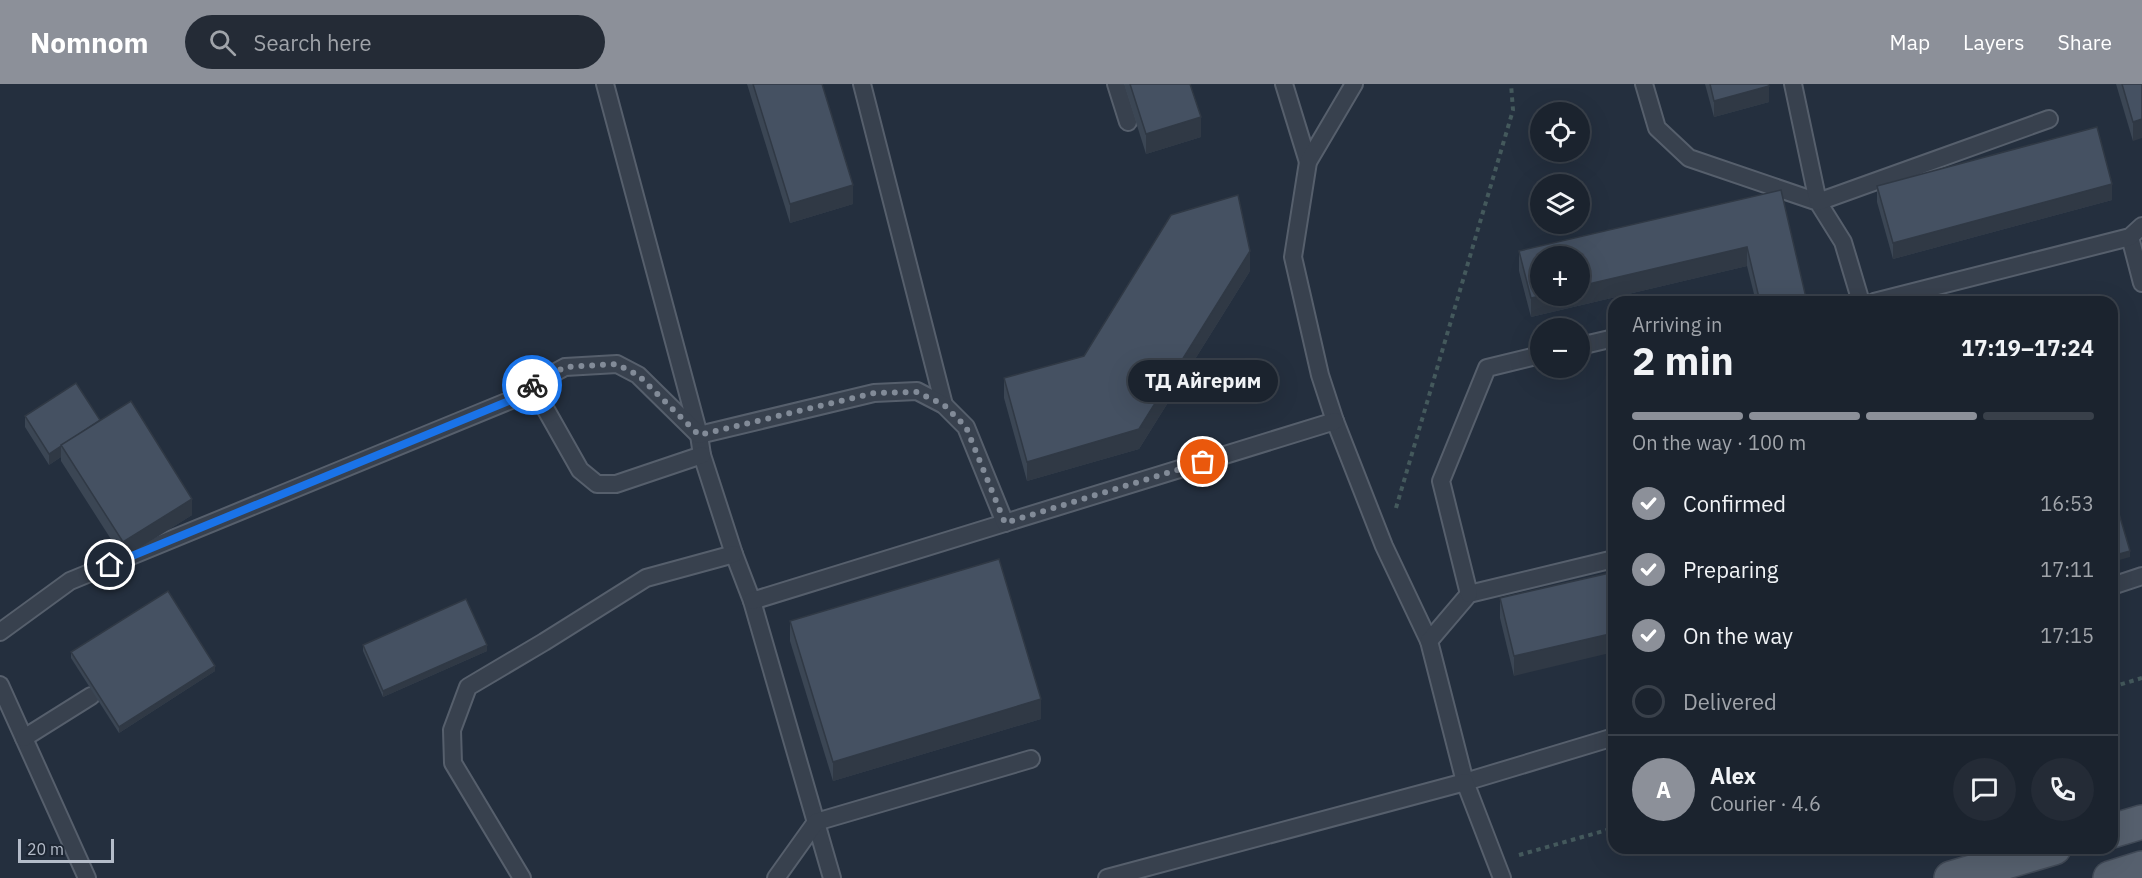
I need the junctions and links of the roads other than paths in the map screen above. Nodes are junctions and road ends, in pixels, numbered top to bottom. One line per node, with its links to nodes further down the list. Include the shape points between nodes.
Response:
1 (605, 84): 22 (lane)
2 (862, 84): 20 (lane)
3 (1116, 84): 9 (lane)
4 (1284, 84): 10 (lane)
5 (1354, 84): 10 (lane)
6 (1644, 84): 11 (lane, via 1657,128 1689,158)
7 (1793, 84): 11 (lane)
8 (2049, 119): 11 (lane)
9 (1128, 122)
10 (1308, 162): 21 (lane, via 1293,257 1320,375)
11 (1818, 202): 14 (lane, via 1843,242)
12 (2136, 231): 13 (lane); 15 (lane)
13 (2142, 283)
14 (1860, 296)
15 (1896, 296)
16 (1608, 339): 17 (lane)
17 (1590, 344)
18 (1530, 357): 29 (lane, via 1487,368 1441,481)
19 (532, 385): 22 (lane, via 565,367 616,364 638,375); 23 (lane, via 580,470 597,484 616,484); 31 (lane, via 516,398 70,581)
20 (944, 405): 22 (lane, via 917,392 874,393); 24 (lane, via 966,427)
21 (1335, 421): 24 (lane); 32 (lane, via 1384,546)
22 (699, 435): 23 (lane)
23 (702, 455): 25 (lane)
24 (1005, 523): 30 (lane)
25 (734, 554): 30 (lane); 45 (lane, via 646,578 468,687 452,730 453,763)
26 (1608, 560): 29 (lane)
27 (2142, 576): 28 (lane)
28 (2118, 584)
29 (1469, 594): 32 (lane)
30 (752, 602): 39 (lane)
31 (0, 632)
32 (1429, 640): 38 (lane)
33 (0, 685): 35 (lane)
34 (91, 696): 35 (lane)
35 (24, 738): 44 (lane)
36 (1608, 739): 38 (lane)
37 (1032, 759): 39 (lane)
38 (1465, 782): 48 (lane); 49 (lane)
39 (816, 822): 46 (lane); 47 (lane)
40 (2142, 822): 41 (main road)
41 (2118, 829)
42 (2034, 854): 50 (main road)
43 (2142, 868): 51 (main road)
44 (87, 878)
45 (522, 878)
46 (776, 878)
47 (832, 878)
48 (1107, 878)
49 (1502, 878)
50 (1952, 878)
51 (2110, 878)

